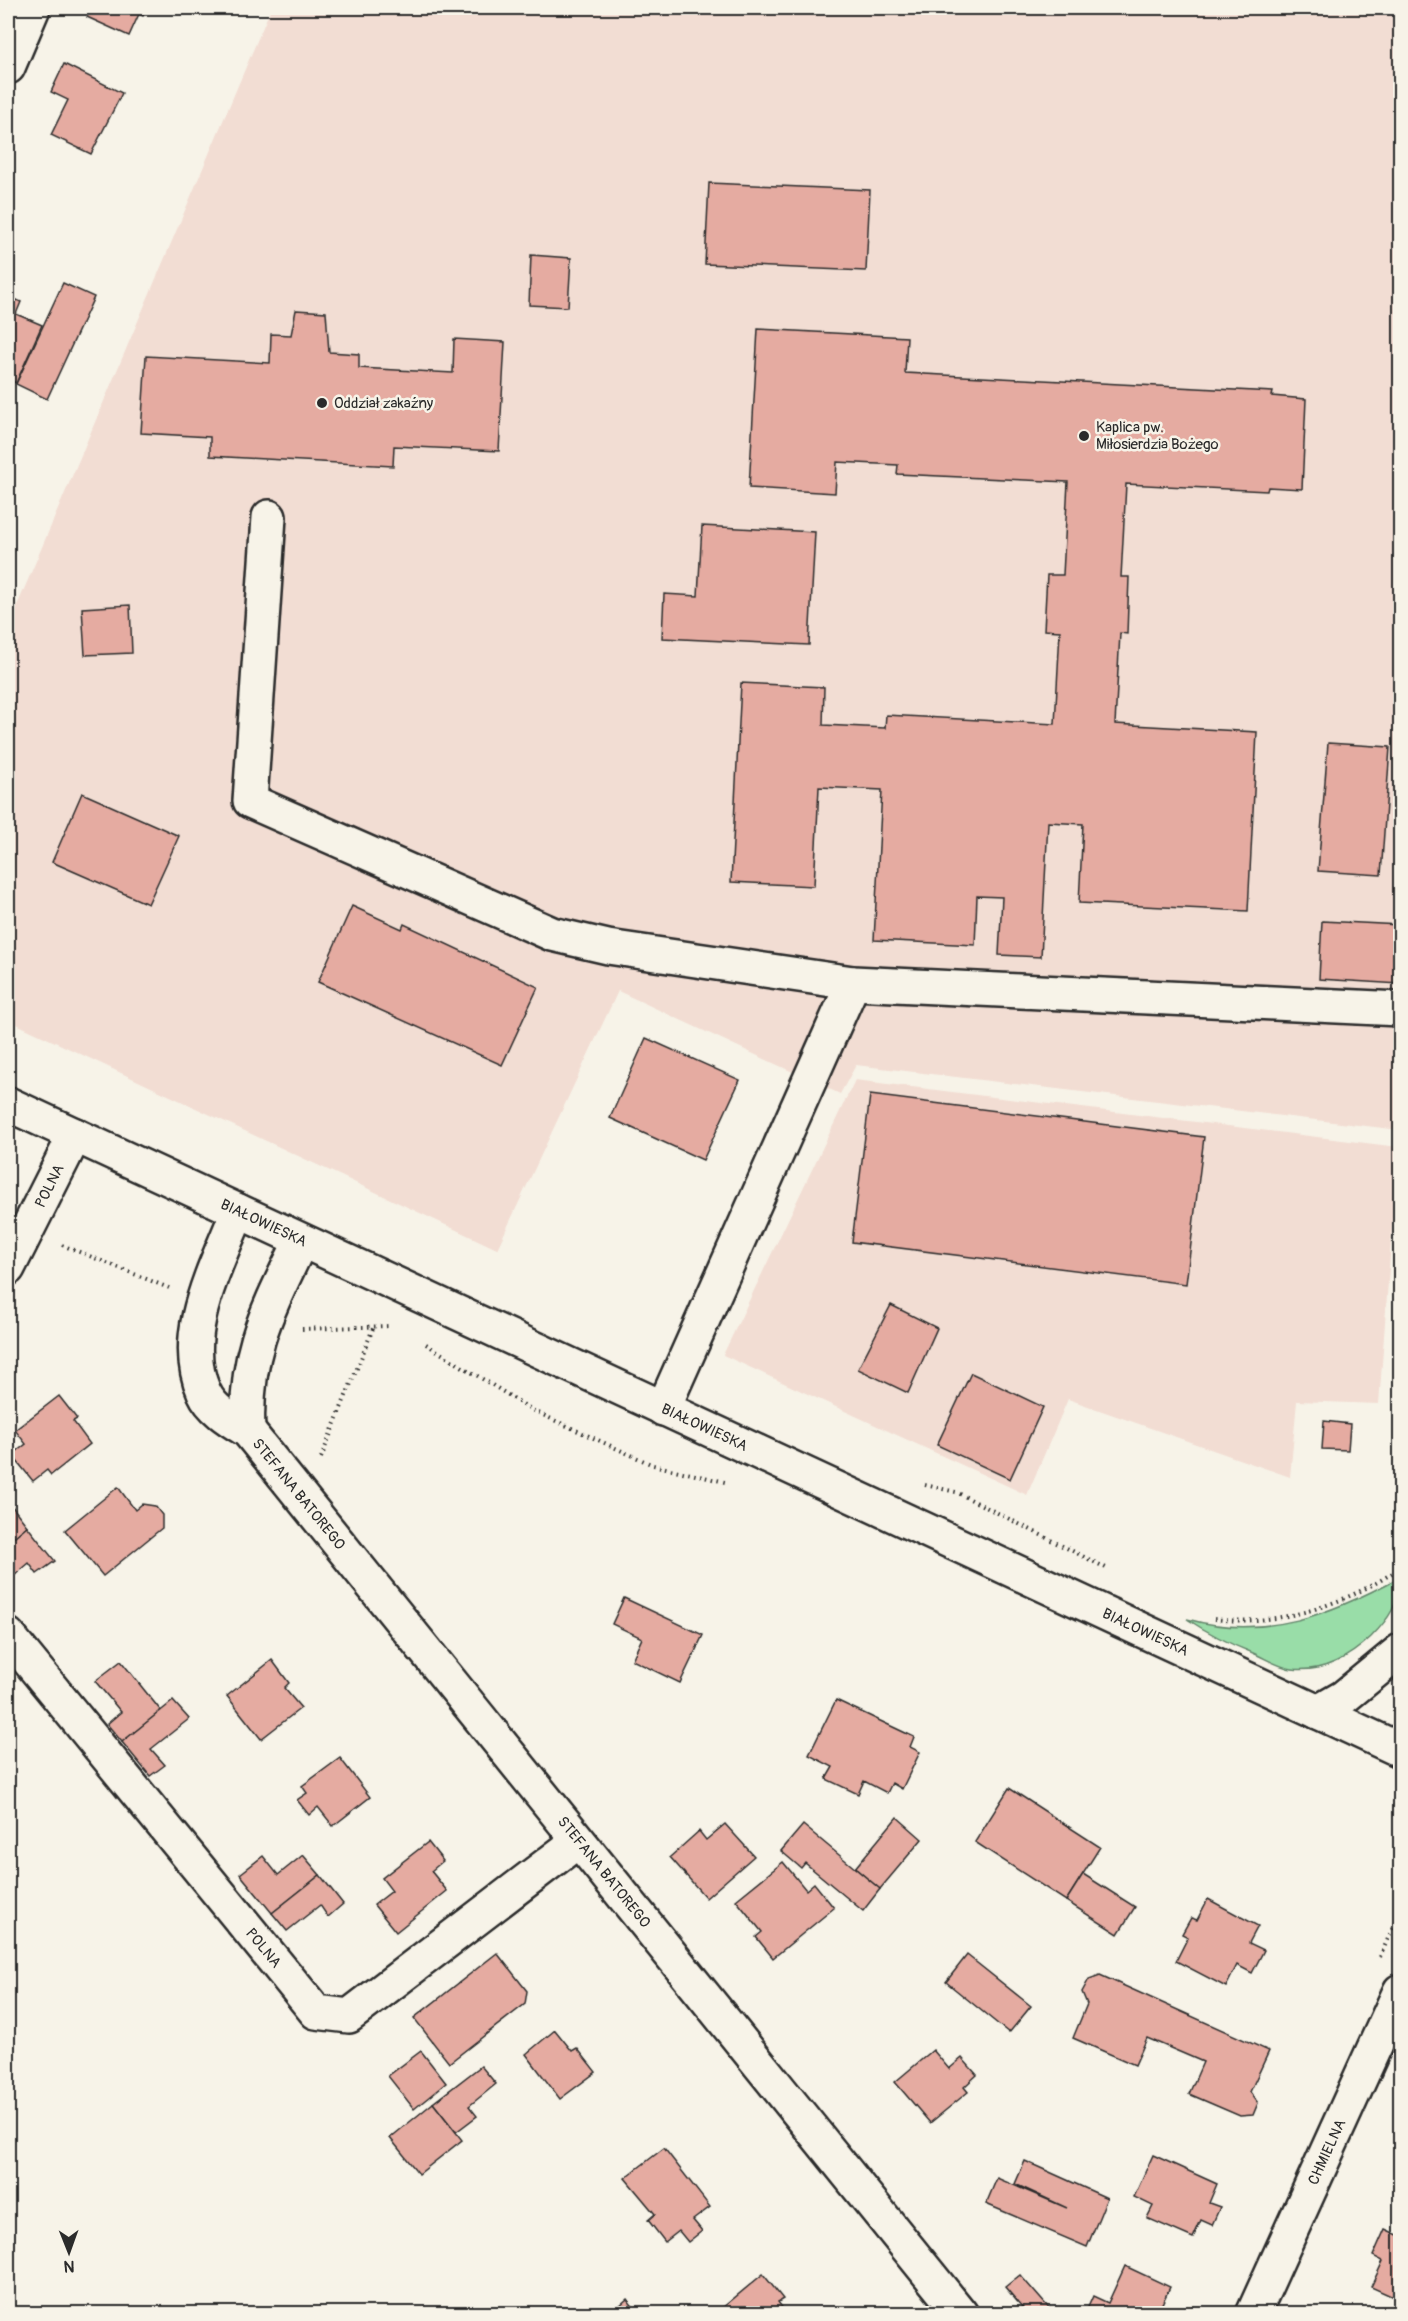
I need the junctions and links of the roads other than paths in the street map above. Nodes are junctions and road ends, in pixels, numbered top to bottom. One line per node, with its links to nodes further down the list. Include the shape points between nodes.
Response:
1 (33, 8): 2 (street)
2 (8, 67)
3 (269, 517): 4 (street, via 250,801 552,934 608,947)
4 (854, 983): 5 (street); 11 (street)
5 (1401, 1009)
6 (8, 1104): 7 (street, BIAŁOWIESKA)
7 (75, 1135): 8 (street, BIAŁOWIESKA); 10 (street, POLNA)
8 (238, 1211): 9 (street, BIAŁOWIESKA); 12 (street, STEFANA BATOREGO, via 203,1300 195,1338 196,1367 204,1394 222,1415)
9 (301, 1241): 11 (street, BIAŁOWIESKA); 12 (street, STEFANA BATOREGO, via 263,1319 254,1349 246,1401)
10 (8, 1268)
11 (663, 1409): 15 (street, BIAŁOWIESKA)
12 (248, 1431): 17 (street, STEFANA BATOREGO)
13 (8, 1635): 17 (street, POLNA, via 316,2012 349,2016)
14 (1401, 1651): 15 (street, via 1344,1697)
15 (1318, 1712): 16 (street, BIAŁOWIESKA)
16 (1401, 1750)
17 (578, 1840): 19 (street, STEFANA BATOREGO)
18 (1401, 1991): 20 (street, CHMIELNA)
19 (961, 2313)
20 (1253, 2313)

